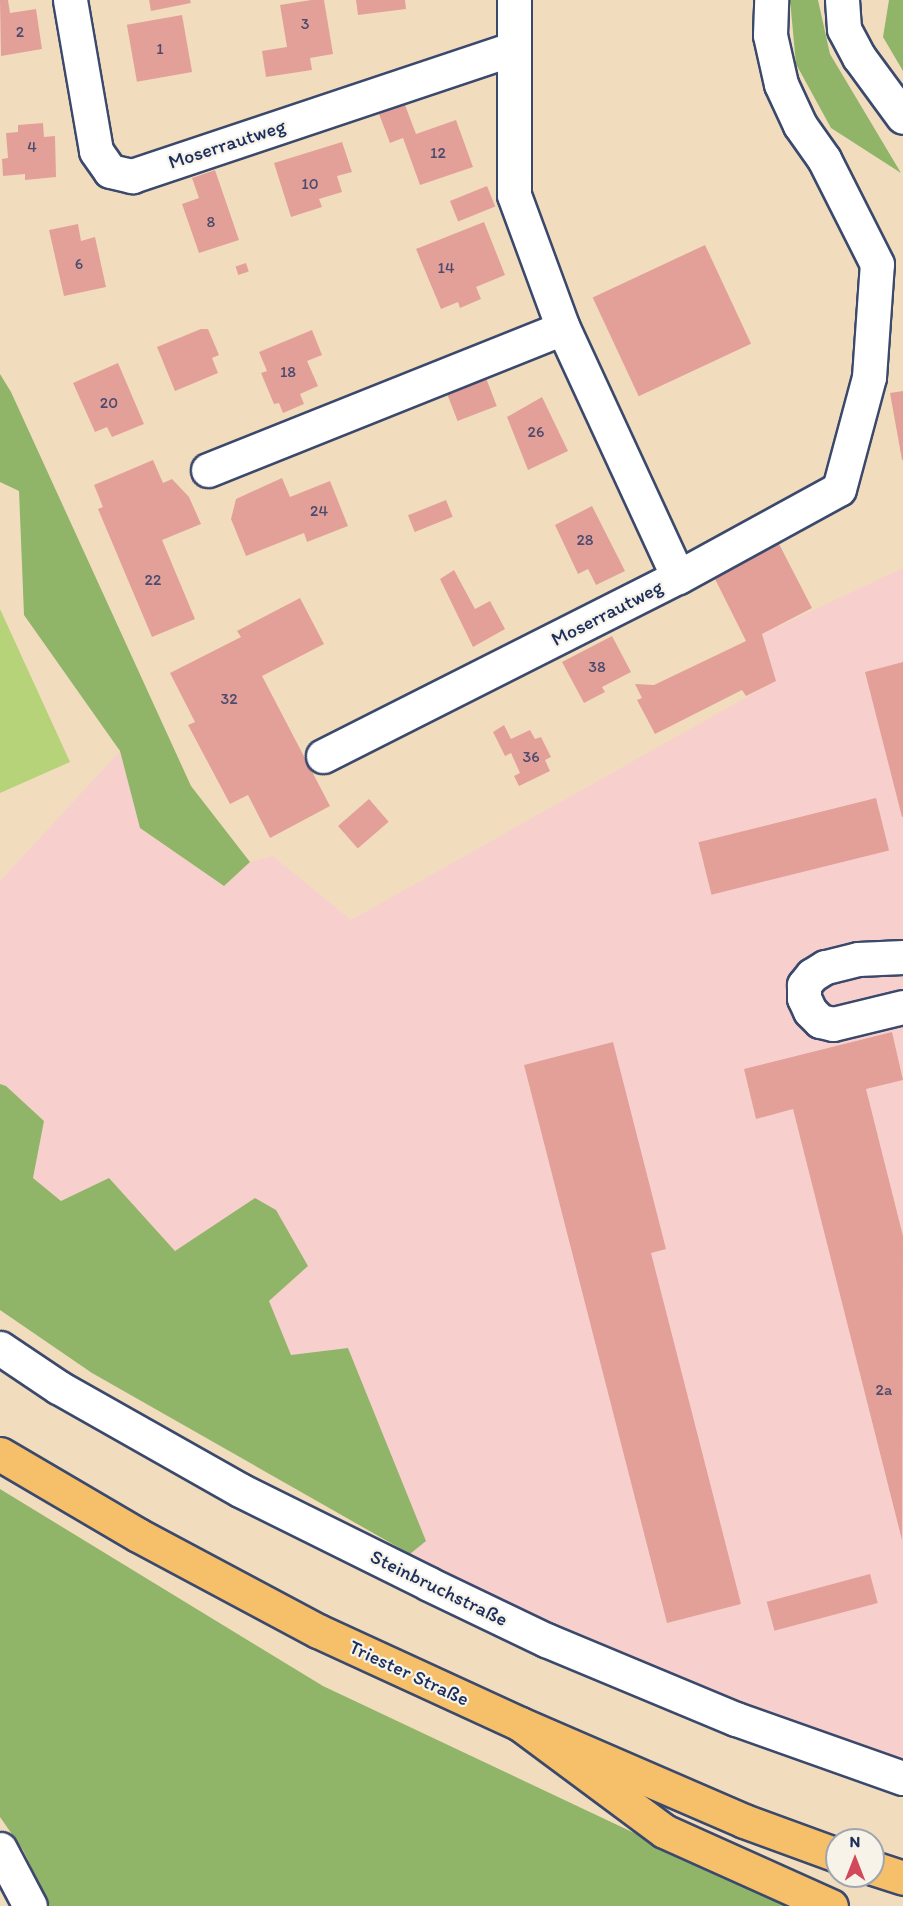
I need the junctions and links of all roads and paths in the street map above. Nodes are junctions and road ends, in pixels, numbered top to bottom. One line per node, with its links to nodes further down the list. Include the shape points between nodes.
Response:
1 (70, 0): 5 (street, Moserrautweg, via 96,151 110,171 132,176)
2 (514, 0): 5 (street, Moserrautweg)
3 (771, 0): 9 (street, via 770,35 781,84 878,264 869,377 839,489)
4 (842, 0): 6 (street, via 844,29 859,57)
5 (512, 49): 7 (street, Moserrautweg, via 514,195)
6 (903, 117)
7 (563, 328): 8 (street); 9 (street, Moserrautweg)
8 (208, 470)
9 (678, 577): 10 (street, Moserrautweg)
10 (323, 756)
11 (903, 957): 12 (street, via 858,959 825,967 804,986 810,1011 820,1021 833,1024)
12 (903, 1007)
13 (0, 1348): 16 (street, Steinbruchstraße, via 58,1387 240,1490 546,1640 725,1714)
14 (0, 1454): 15 (main road, Triester Straße, via 260,1601)
15 (520, 1724): 18 (main road, Triester Straße, via 744,1821); 22 (main road, via 664,1831)
16 (903, 1778)
17 (0, 1849): 21 (street)
18 (825, 1851)
19 (885, 1872): 20 (main road)
20 (903, 1878)
21 (30, 1906)
22 (831, 1906)

